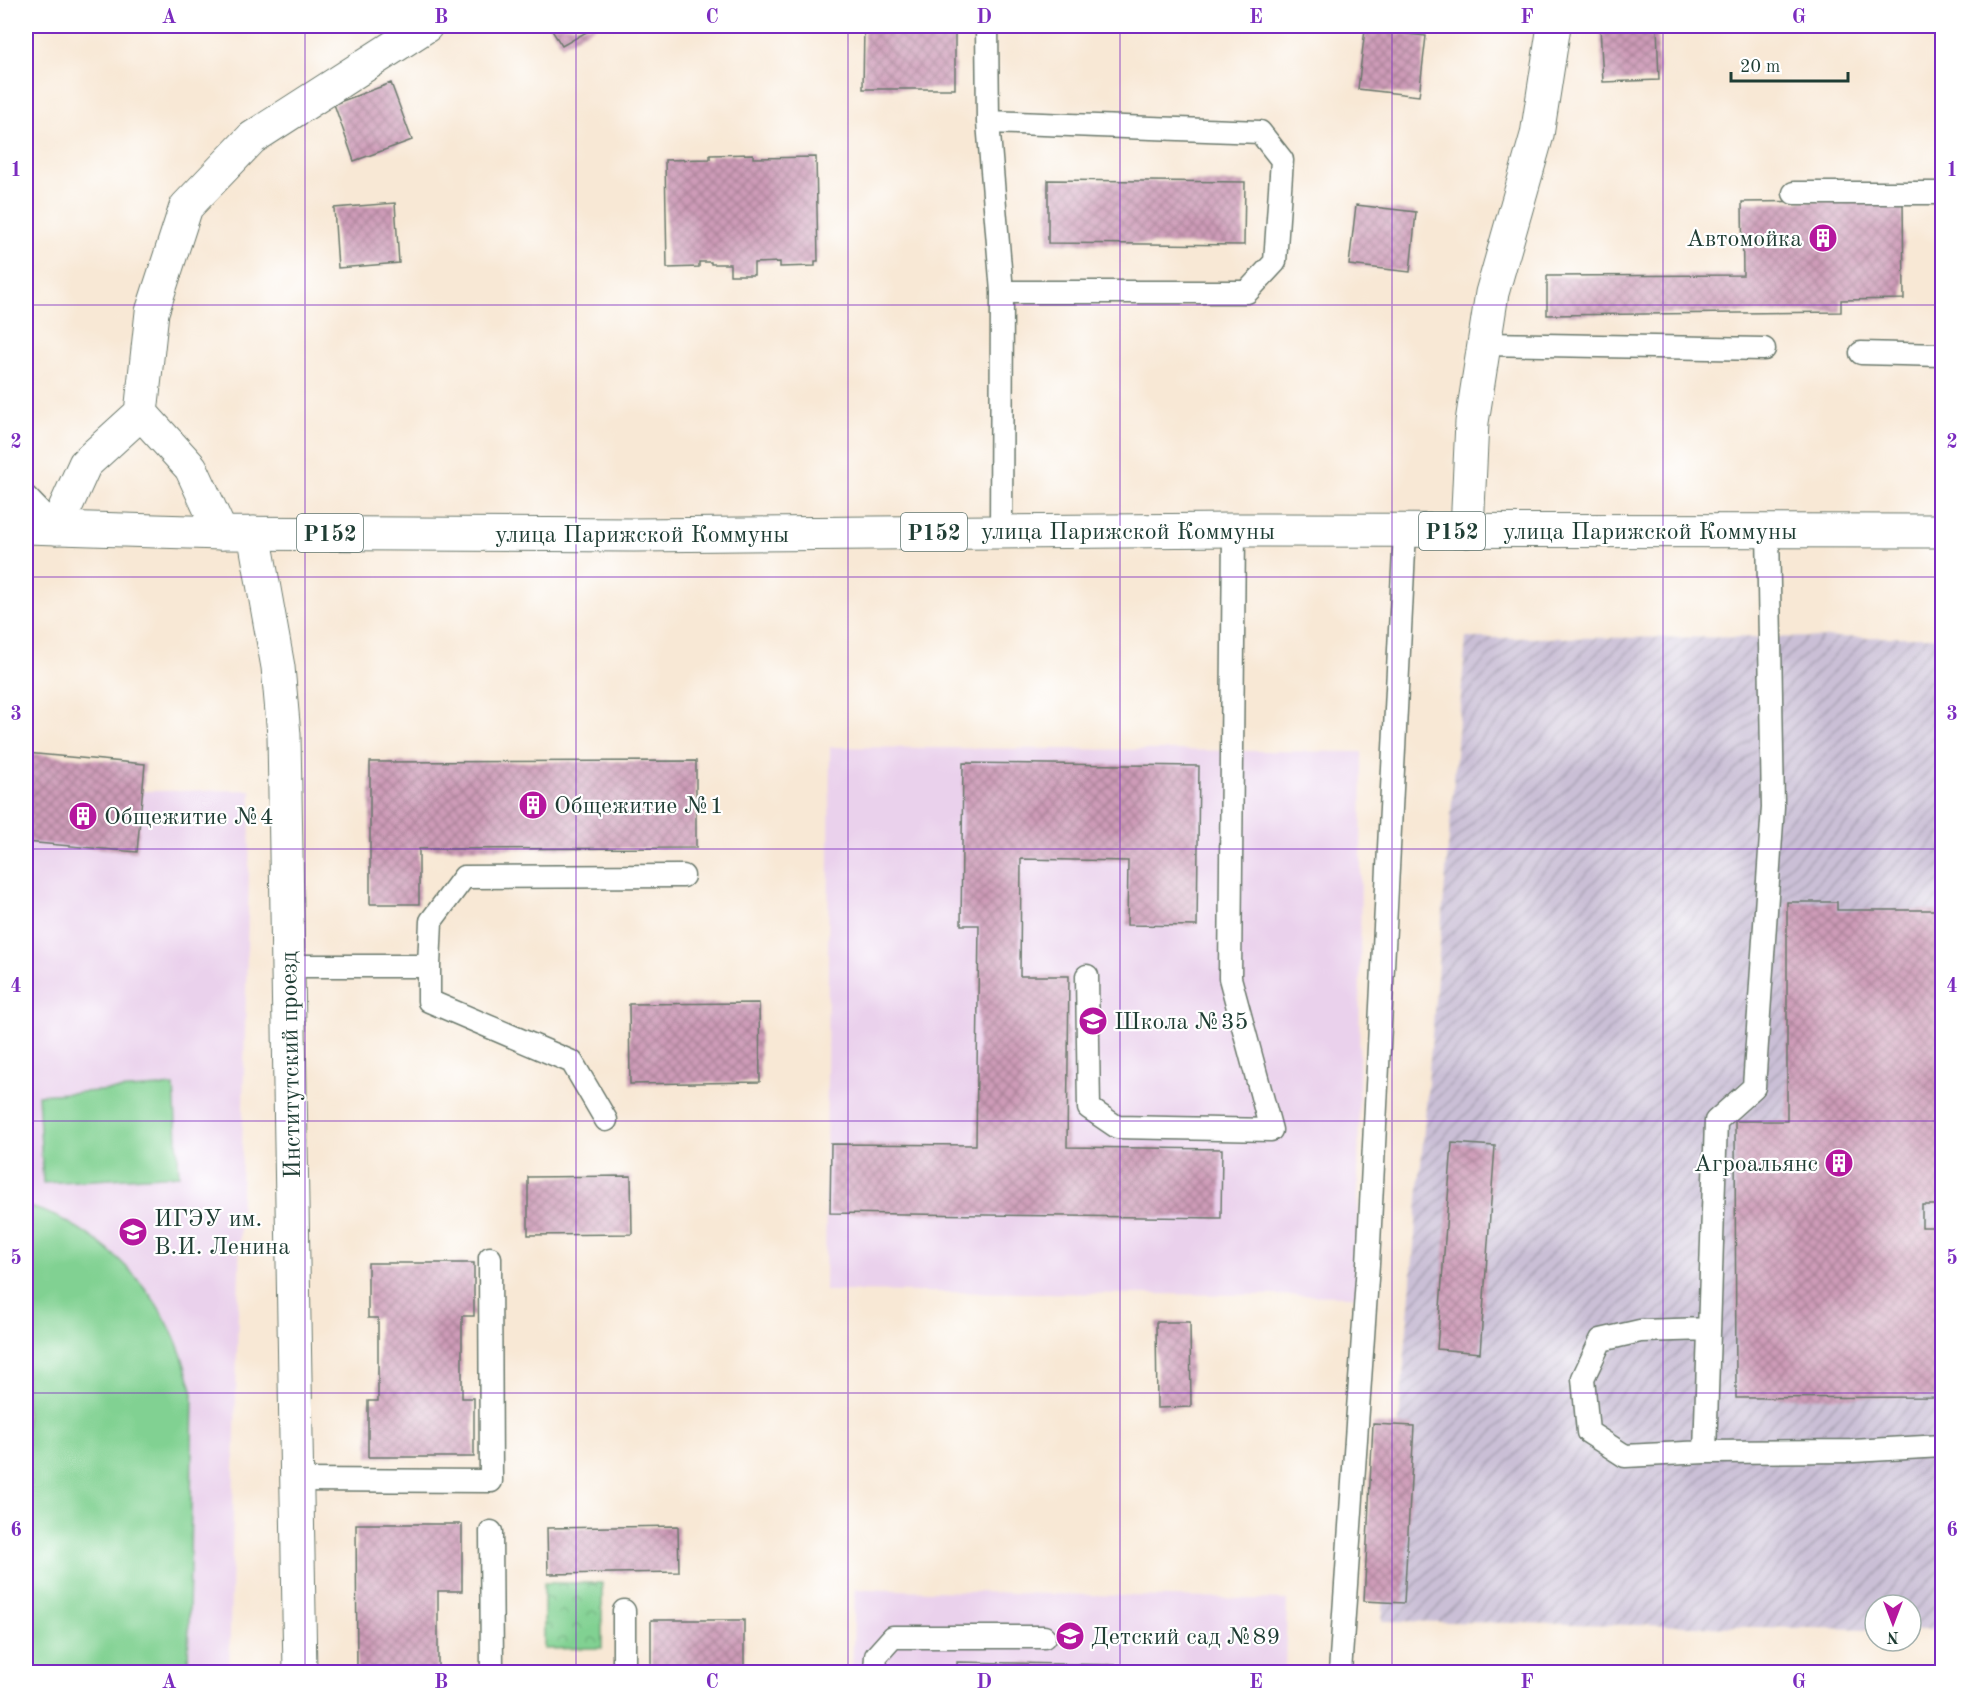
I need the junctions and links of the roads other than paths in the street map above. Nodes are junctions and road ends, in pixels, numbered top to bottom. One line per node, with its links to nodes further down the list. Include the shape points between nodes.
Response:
1 (426, 26): 12 (street, via 252,138 186,207 152,312)
2 (987, 26): 4 (lane)
3 (1554, 26): 8 (street, via 1537,135 1492,293)
4 (988, 122): 7 (lane); 7 (lane, via 1260,132 1282,159 1275,262 1247,292)
5 (1794, 193): 6 (lane)
6 (1942, 194)
7 (1002, 292): 22 (lane)
8 (1484, 344): 9 (lane); 17 (street, via 1472,422)
9 (1764, 349)
10 (1862, 352): 11 (lane)
11 (1942, 356)
12 (141, 413): 14 (street, via 85,464); 20 (street, via 191,468)
13 (26, 497): 14 (lane)
14 (40, 528): 20 (street, улица Парижской Коммуны / Р152)
15 (1234, 530): 16 (street, улица Парижской Коммуны / Р152); 22 (street, улица Парижской Коммуны / Р152); 26 (lane, via 1230,978 1271,1130 1117,1126 1089,1108)
16 (1405, 531): 17 (street, улица Парижской Коммуны / Р152); 40 (lane, via 1368,1264)
17 (1467, 531): 18 (street, улица Парижской Коммуны / Р152)
18 (1768, 531): 19 (street, улица Парижской Коммуны / Р152); 29 (lane, via 1773,807 1754,1087 1716,1121)
19 (1942, 531)
20 (221, 532): 21 (street, улица Парижской Коммуны / Р152)
21 (254, 532): 22 (street, улица Парижской Коммуны / Р152); 24 (street, Институтский проезд, via 278,667 284,735)
22 (1001, 532)
23 (683, 876): 25 (lane, via 465,877 431,921)
24 (288, 966): 25 (lane); 32 (street, Институтский проезд)
25 (429, 966): 27 (lane, via 429,1001 572,1062)
26 (1087, 976)
27 (606, 1120)
28 (490, 1258): 32 (lane, via 491,1481)
29 (1709, 1329): 31 (lane); 31 (lane, via 1640,1331 1601,1340 1583,1378 1588,1432 1625,1456)
30 (1942, 1446): 31 (lane, via 1853,1452)
31 (1705, 1452)
32 (297, 1480): 36 (street, Институтский проезд)
33 (491, 1532): 37 (lane)
34 (624, 1611): 38 (lane)
35 (1044, 1637): 39 (lane, via 892,1637 876,1656)
36 (300, 1672)
37 (492, 1672)
38 (624, 1672)
39 (875, 1672)
40 (1340, 1672)

